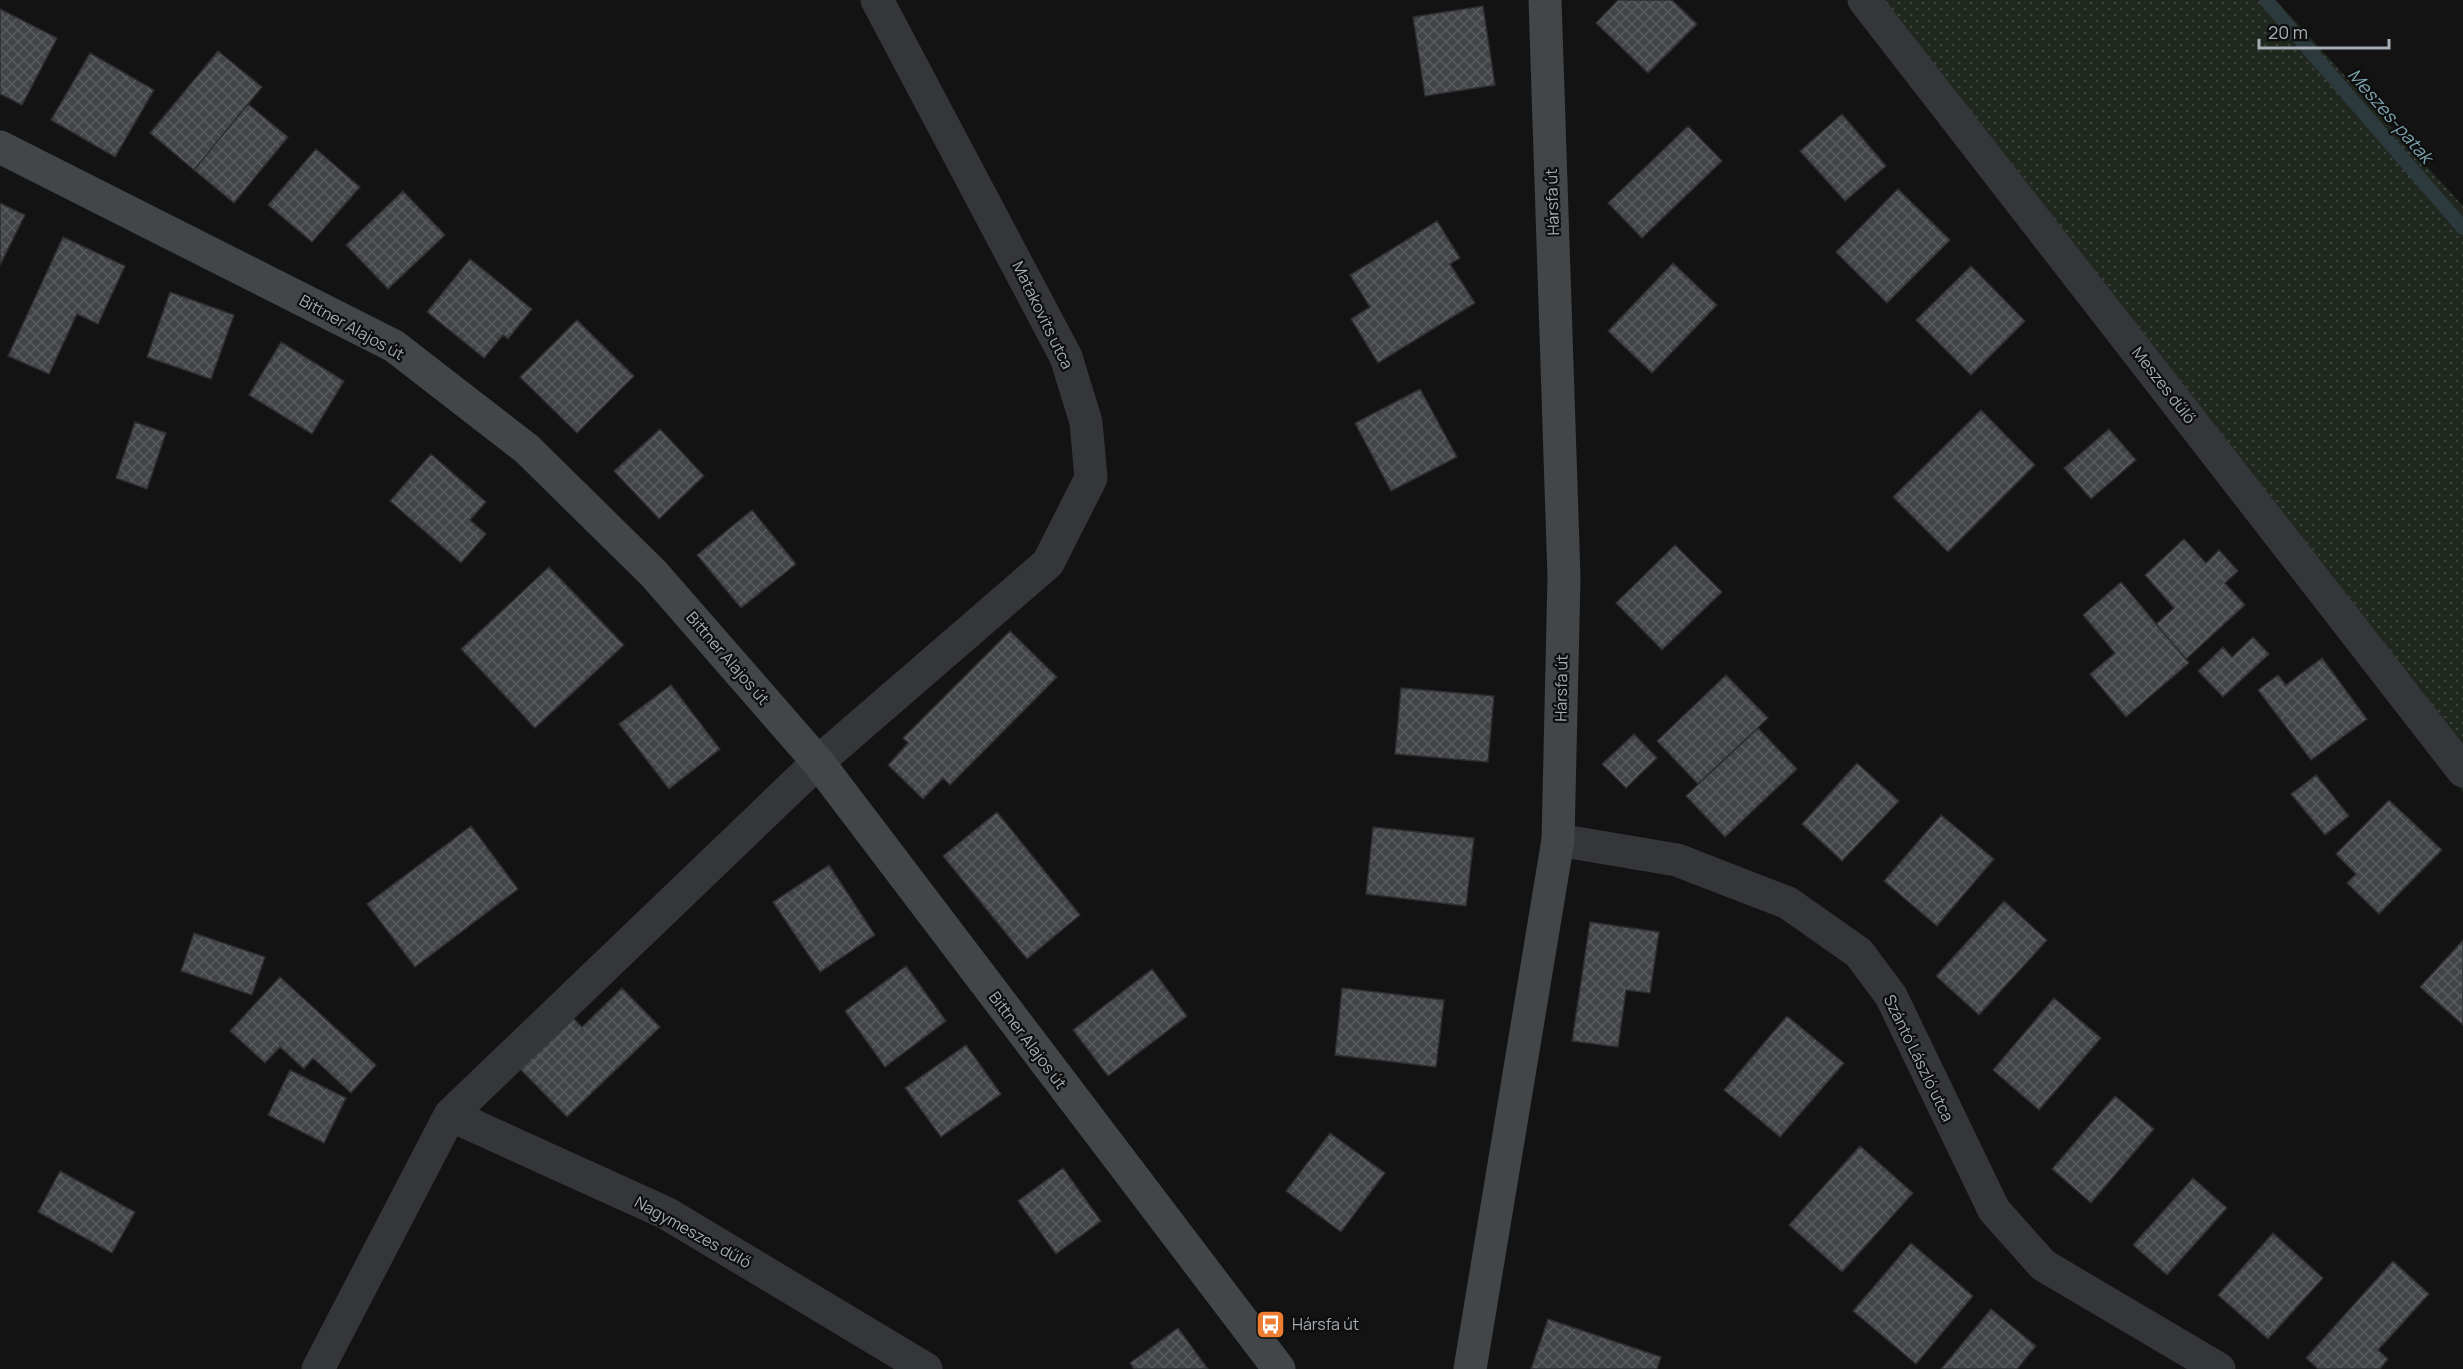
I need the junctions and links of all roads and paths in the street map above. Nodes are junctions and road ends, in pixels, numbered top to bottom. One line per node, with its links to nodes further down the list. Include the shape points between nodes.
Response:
1 (877, 0): 5 (street, Matakovits utca, via 1066,357 1086,422 1092,477 1048,562)
2 (1545, 0): 7 (street, Hársfa út, via 1563,578)
3 (1864, 0): 6 (street, Meszes dűlő)
4 (0, 147): 5 (street, Bittner Alajos út, via 394,345 527,449 654,574)
5 (818, 762): 8 (street); 11 (street, Bittner Alajos út)
6 (2463, 771)
7 (1558, 840): 12 (street, Hársfa út); 13 (street, Szántó László utca, via 1688,864 1788,903 1859,953 1892,996 1994,1210 2043,1265)
8 (450, 1115): 9 (street); 10 (street, Nagymeszes dűlő, via 666,1213)
9 (318, 1369)
10 (926, 1369)
11 (1279, 1369)
12 (1470, 1369)
13 (2220, 1369)

